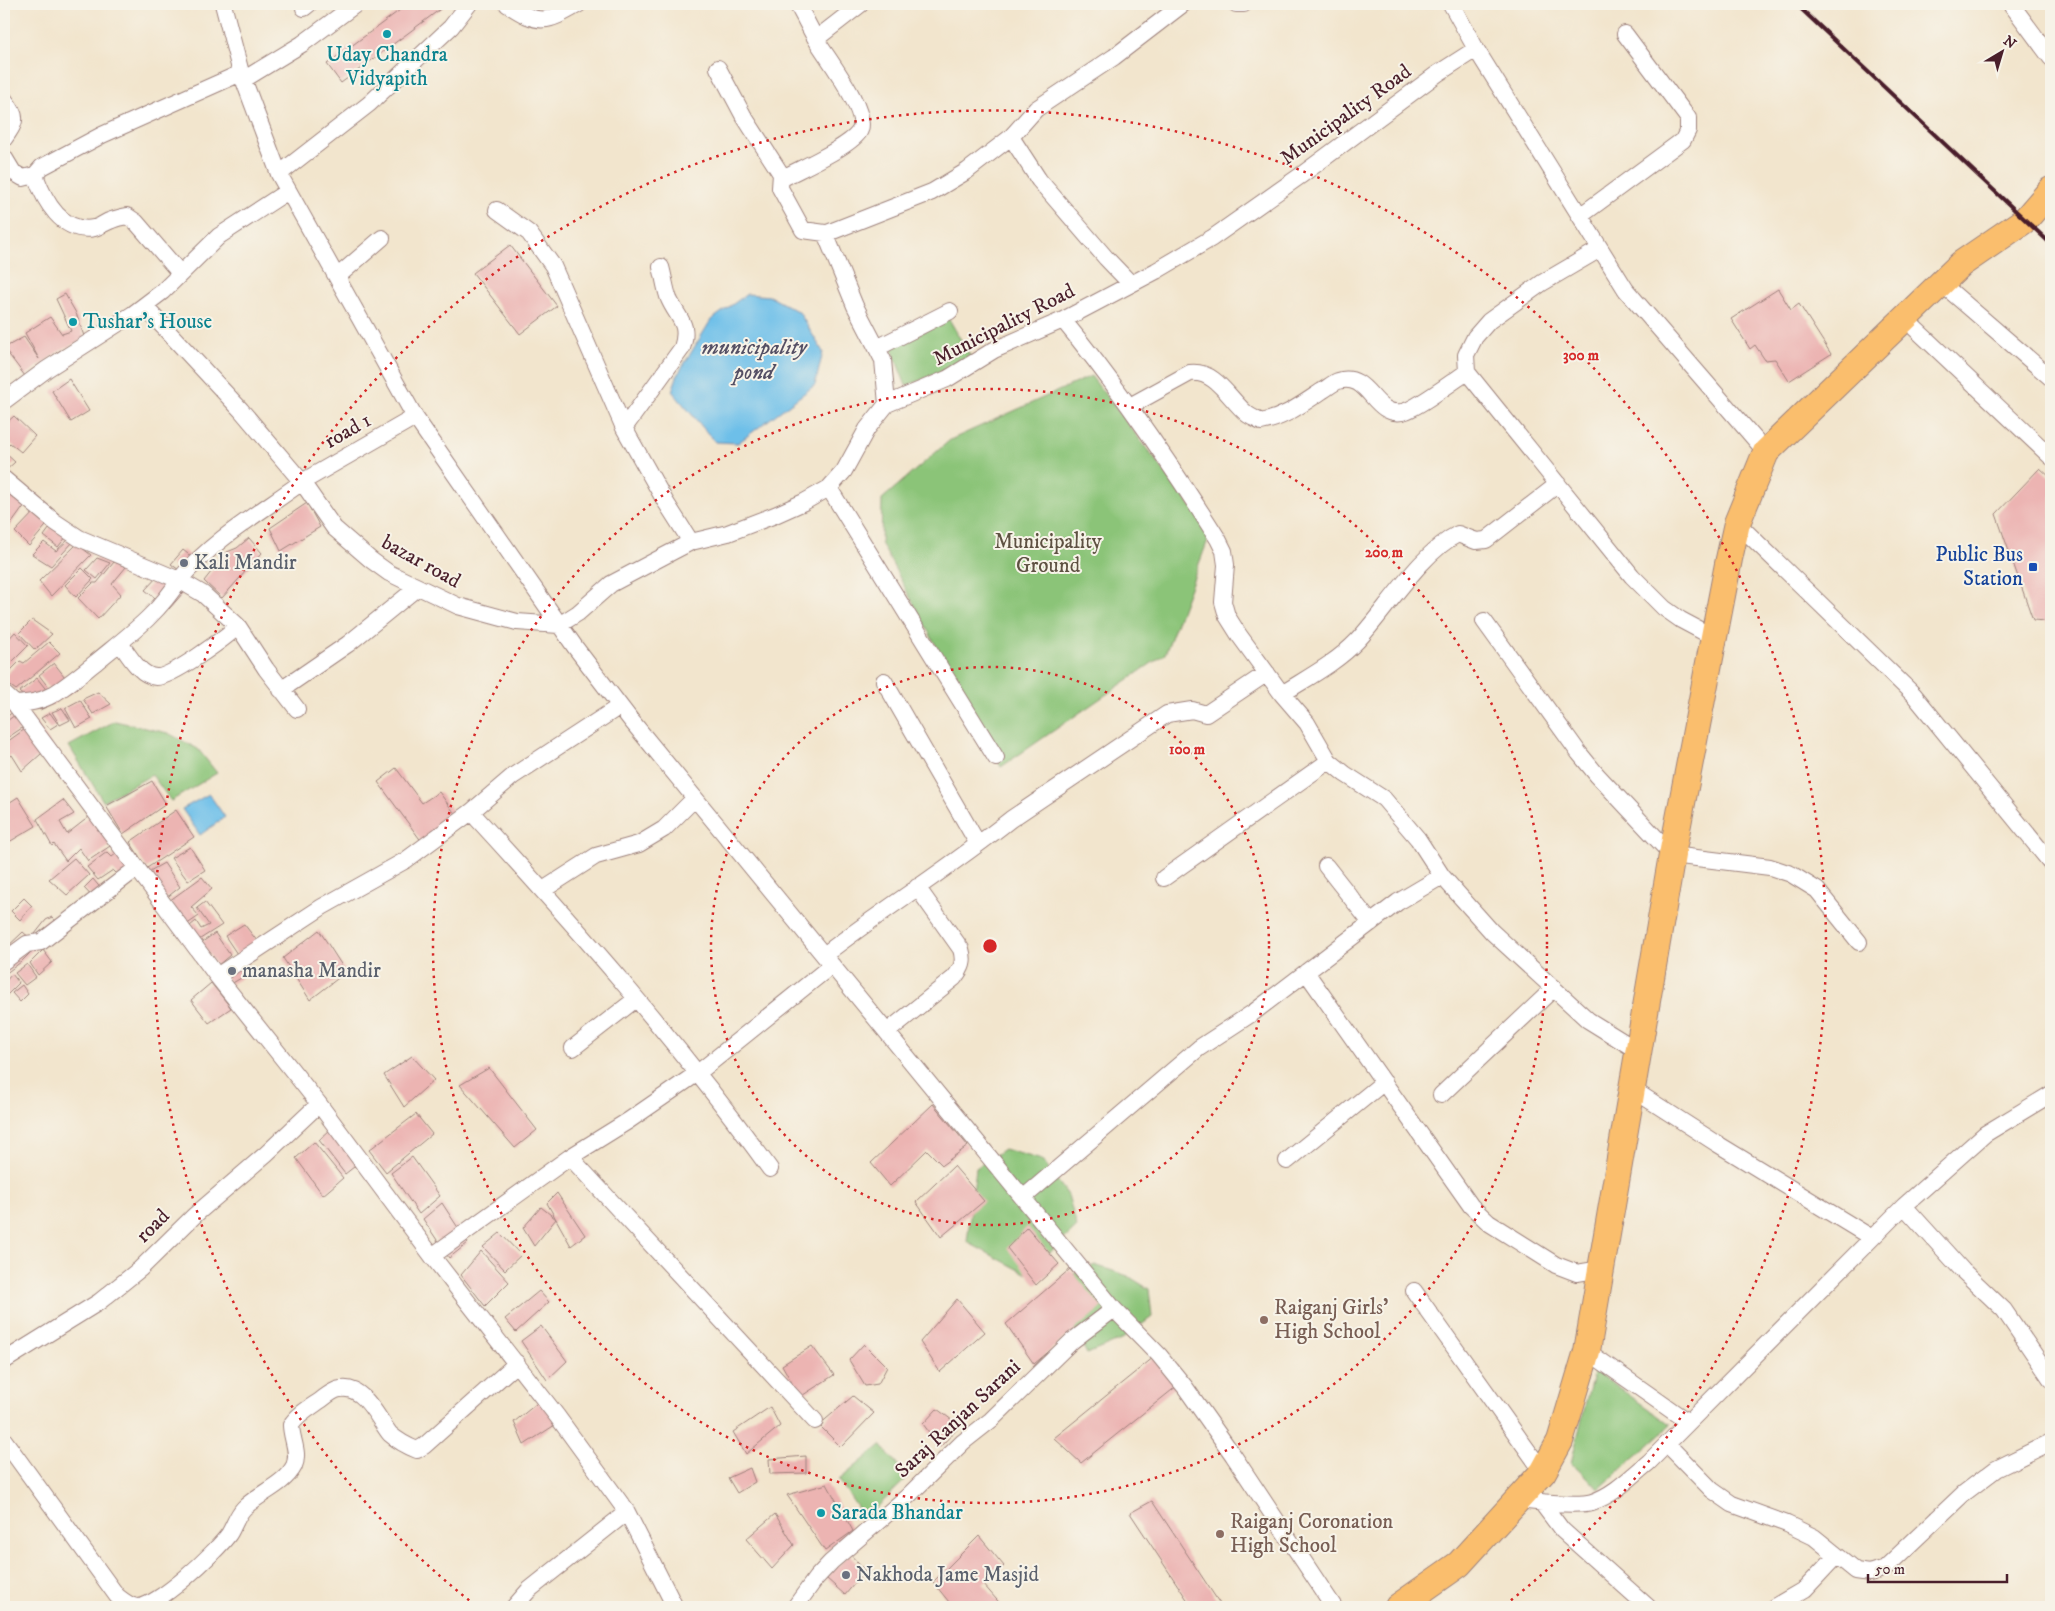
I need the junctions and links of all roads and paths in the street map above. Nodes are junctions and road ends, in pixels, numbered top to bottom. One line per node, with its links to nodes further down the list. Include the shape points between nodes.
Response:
1 (223, 4): 18 (street)
2 (356, 4): 18 (street, via 302,44)
3 (469, 4): 23 (street, via 452,26 369,104)
4 (507, 4): 5 (street, via 531,19 543,20 556,17)
5 (579, 4)
6 (797, 4): 14 (street)
7 (861, 4): 14 (street)
8 (1184, 4): 20 (street, via 1114,57 1036,109)
9 (1236, 4): 10 (street)
10 (1244, 4)
11 (1451, 4): 15 (street)
12 (2011, 4): 16 (street)
13 (1625, 34): 29 (street, via 1688,118 1688,130 1683,140)
14 (816, 39): 25 (street, via 854,98 861,119 860,130 852,140)
15 (1476, 49): 29 (street); 37 (street, Municipality Road, via 1212,238)
16 (2051, 58)
17 (718, 68): 25 (street, via 743,115 781,174)
18 (242, 77): 23 (street); 24 (street, via 102,135 42,166)
19 (4, 99): 21 (street, via 15,115 14,124)
20 (1011, 137): 30 (street, via 967,171 932,192); 37 (street, via 1039,180)
21 (4, 139)
22 (4, 157): 24 (street, via 13,172 23,178)
23 (279, 174): 27 (street)
24 (35, 175): 34 (street, via 43,195 65,223 82,229 96,228 127,216 136,222)
25 (781, 180): 30 (street, via 780,188 803,230)
26 (2051, 190): 36 (main road, via 2025,220 1961,264)
27 (288, 191): 34 (street, via 219,236); 35 (street)
28 (497, 210): 49 (street, via 529,234 553,266)
29 (1580, 216): 32 (street)
30 (825, 234): 42 (street, via 855,306)
31 (382, 238): 35 (street)
32 (1600, 249): 43 (street, via 1542,283 1489,321 1475,337 1466,355); 50 (street, via 1626,290)
33 (661, 267): 49 (street, via 669,299 682,320 686,335 682,348)
34 (180, 273): 38 (street)
35 (337, 277): 48 (street)
36 (1941, 283): 40 (main road); 44 (street)
37 (1131, 284): 41 (street, Municipality Road)
38 (144, 306): 45 (street); 53 (street, bazar road)
39 (950, 311): 42 (street)
40 (1904, 318): 50 (main road); 51 (street)
41 (1063, 320): 46 (street, Municipality Road, via 994,350 947,379); 47 (street)
42 (877, 348): 46 (street, via 883,360)
43 (1467, 372): 47 (street, via 1402,412 1389,411 1362,384 1351,379 1338,382 1277,419 1261,422 1248,414 1212,378 1200,372 1190,373); 54 (street)
44 (2051, 378)
45 (4, 401)
46 (887, 404): 55 (street, Municipality Road, via 867,429 844,472)
47 (1130, 406): 65 (street, via 1218,539 1226,565 1223,602 1227,616)
48 (415, 417): 53 (street, road 1); 61 (street)
49 (624, 428): 57 (street)
50 (1766, 452): 56 (main road)
51 (2051, 457)
52 (4, 479): 58 (street, via 79,538)
53 (302, 482): 58 (street, via 217,541); 59 (street, bazar road, via 334,528 389,573)
54 (1558, 484): 63 (street, via 1632,576 1675,616); 68 (street, via 1486,540 1476,542 1458,534 1435,548 1356,642)
55 (829, 488): 57 (street, Municipality Road, via 767,518 728,533); 72 (street)
56 (1737, 524): 63 (main road); 78 (street, via 1914,695)
57 (691, 542): 61 (street, Municipality Road, via 611,584 578,613)
58 (179, 580): 62 (street, via 203,594); 64 (street, via 164,602)
59 (418, 587): 61 (street, bazar road, via 446,602 481,613 517,622); 67 (street, via 348,644)
60 (1484, 621): 77 (street, via 1579,753)
61 (558, 625): 70 (street)
62 (238, 626): 64 (street, via 169,674 156,678 137,666); 67 (street)
63 (1713, 637): 77 (main road)
64 (120, 643): 69 (street, via 51,695 35,702)
65 (1267, 673): 68 (street); 76 (street, via 1206,714 1192,710 1168,714)
66 (884, 681): 76 (street)
67 (281, 690): 71 (street)
68 (1282, 694): 73 (street, via 1307,723)
69 (9, 699): 80 (street)
70 (620, 706): 74 (street); 75 (street, via 512,776)
71 (297, 709)
72 (996, 758)
73 (1329, 761): 81 (street, via 1384,798 1418,839); 82 (street)
74 (695, 798): 84 (street, via 664,829 639,844 596,856); 87 (street)
75 (471, 812): 84 (street); 90 (street, via 406,860 322,907)
76 (978, 844): 83 (street)
77 (1672, 855): 86 (street, via 1770,867 1791,874 1817,890); 95 (main road)
78 (2051, 863)
79 (1326, 866): 85 (street)
80 (137, 868): 88 (street, via 41,942 27,944); 90 (street)
81 (1442, 876): 85 (street, via 1398,902); 91 (street, via 1492,932)
82 (1164, 878)
83 (917, 887): 87 (street, via 869,920); 93 (street, via 964,959 954,978)
84 (543, 890): 92 (street)
85 (1371, 923): 89 (street)
86 (1859, 942)
87 (828, 960): 93 (street); 96 (street)
88 (4, 961)
89 (1306, 972): 97 (street); 105 (street, via 1199,1048)
90 (217, 976): 101 (street)
91 (1554, 988): 95 (street, via 1588,1020); 100 (street)
92 (636, 999): 94 (street); 96 (street)
93 (887, 1032): 105 (street)
94 (573, 1048)
95 (1638, 1051): 98 (main road)
96 (698, 1072): 102 (street); 104 (street)
97 (1384, 1082): 103 (street); 109 (street, via 1471,1206 1489,1223 1556,1265 1576,1273)
98 (1632, 1089): 107 (street); 109 (main road)
99 (2051, 1094): 106 (street, via 1985,1134)
100 (1441, 1095)
101 (319, 1104): 108 (street); 113 (street, road, via 140,1269 99,1302)
102 (570, 1157): 108 (street); 116 (street)
103 (1287, 1161)
104 (770, 1169)
105 (1023, 1198): 111 (street)
106 (1904, 1206): 107 (street); 115 (street, via 1963,1272 2004,1310)
107 (1872, 1238): 117 (street)
108 (432, 1256): 114 (street)
109 (1601, 1269): 112 (main road)
110 (1414, 1291): 121 (street)
111 (1114, 1309): 127 (street, Saraj Ranjan Sarani, via 1072,1341 991,1420 831,1562); 128 (street, via 1185,1387)
112 (1587, 1351): 117 (street); 121 (main road, via 1560,1441)
113 (4, 1361)
114 (517, 1364): 118 (street, via 417,1450 391,1435 358,1393 339,1388 292,1425 297,1457 288,1475 244,1508 211,1556 164,1594 137,1607 117,1596); 123 (street)
115 (2051, 1379)
116 (815, 1421)
117 (1688, 1422): 120 (street)
118 (4, 1440)
119 (2051, 1442): 124 (street, via 1996,1469 1963,1494 1885,1568 1870,1573 1856,1571)
120 (1667, 1444): 122 (street, via 1614,1490 1591,1502); 124 (street, via 1712,1490 1732,1504 1814,1537)
121 (1543, 1472): 122 (main road)
122 (1530, 1501): 129 (main road, via 1459,1564); 130 (street)
123 (627, 1512): 125 (street, via 529,1590); 126 (street)
124 (1836, 1556): 131 (street, via 1805,1589)
125 (514, 1607)
126 (675, 1607)
127 (794, 1607)
128 (1334, 1607)
129 (1398, 1607)
130 (1648, 1607)
131 (1774, 1607)

